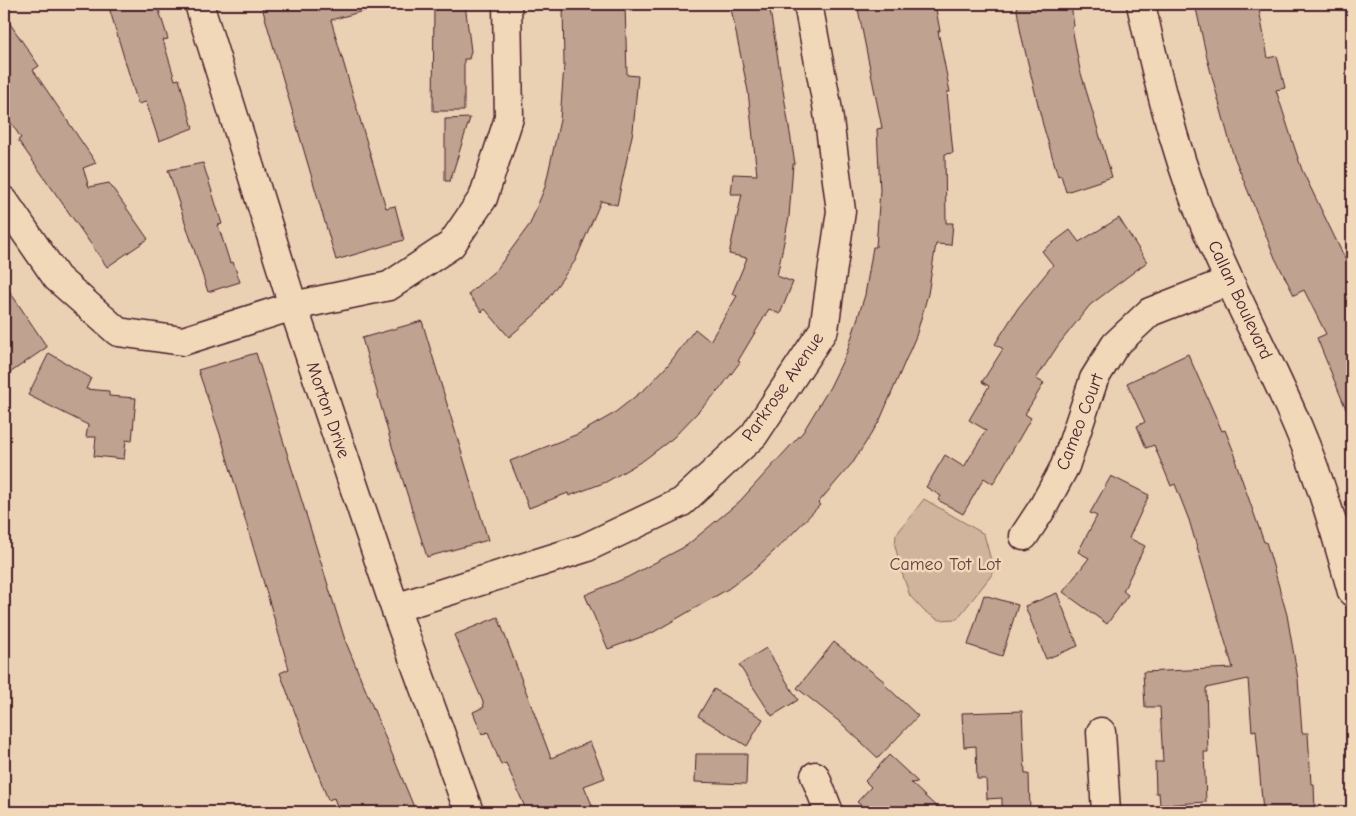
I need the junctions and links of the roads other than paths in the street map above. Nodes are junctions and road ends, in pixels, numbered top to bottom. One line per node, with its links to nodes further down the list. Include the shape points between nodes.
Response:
1 (200, 4): 7 (street, Morton Drive)
2 (507, 4): 7 (street, via 509,118 483,198 451,245 390,286)
3 (808, 4): 10 (street, Parkrose Avenue, via 827,105 840,211 824,330 754,435 682,502 594,544)
4 (1141, 4): 6 (street, Callan Boulevard, via 1174,138)
5 (4, 201): 7 (street, via 57,278 118,332 183,341)
6 (1228, 281): 8 (street, Cameo Court, via 1150,312 1116,345 1094,379 1065,466); 9 (street, Callan Boulevard, via 1299,429 1331,518)
7 (293, 306): 10 (street, Morton Drive)
8 (1024, 536)
9 (1352, 592)
10 (395, 608): 13 (street, Morton Drive)
11 (1100, 732): 15 (street)
12 (815, 776): 14 (street)
13 (469, 812)
14 (829, 812)
15 (1106, 812)

